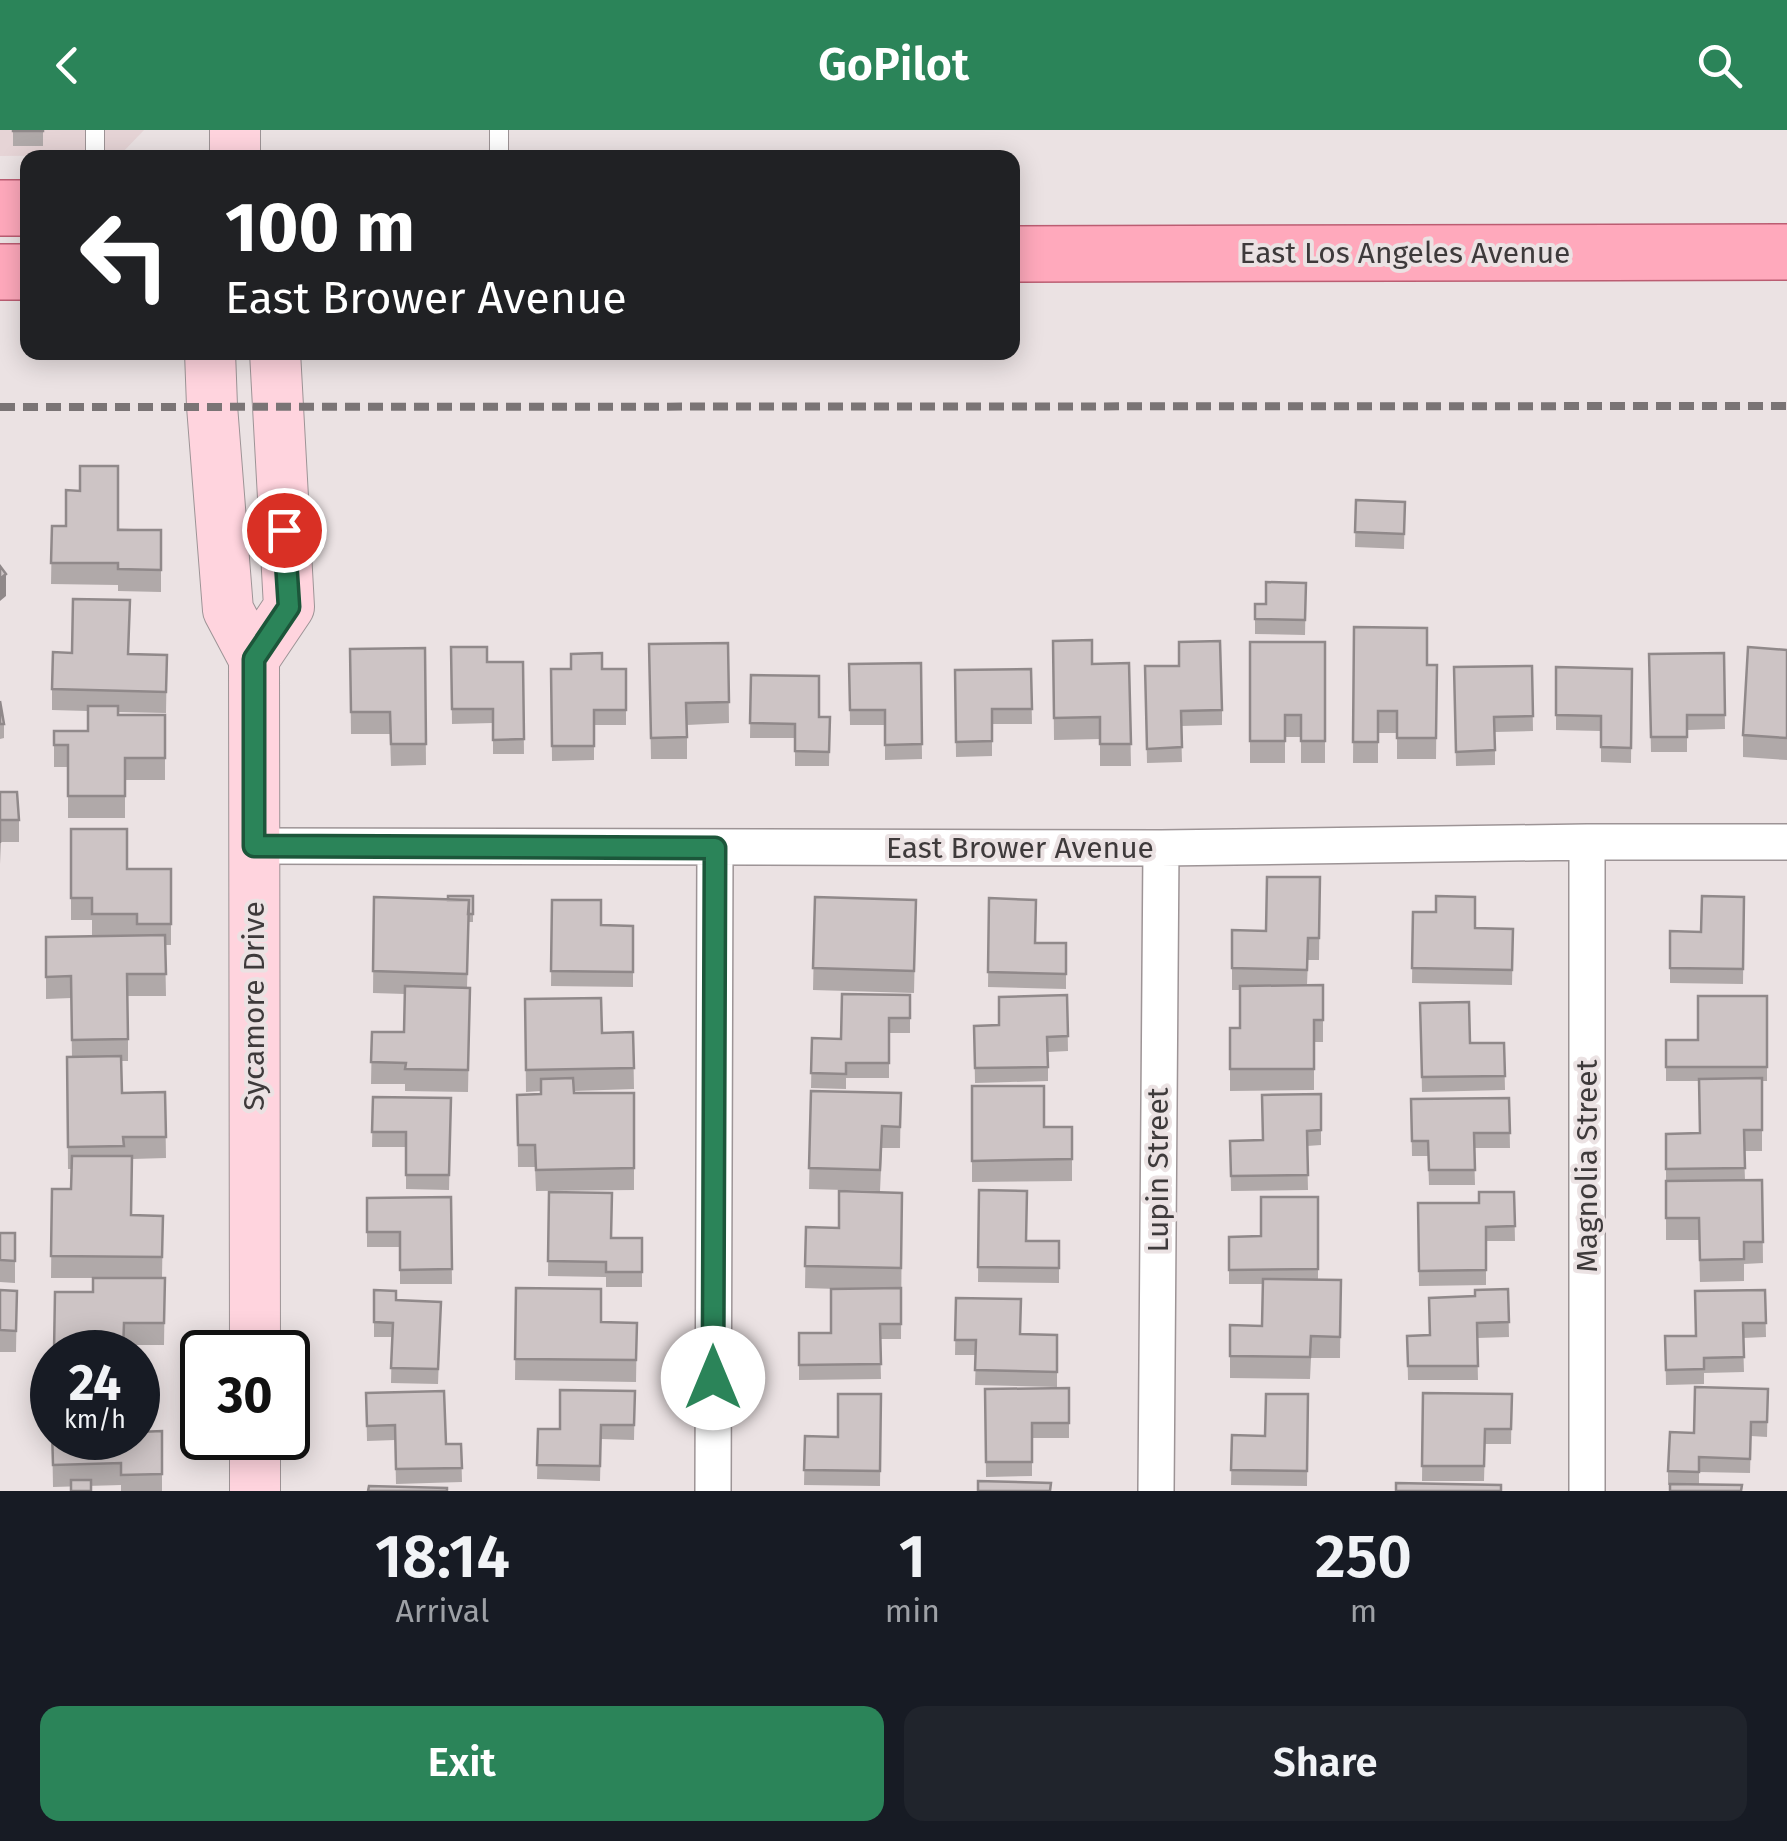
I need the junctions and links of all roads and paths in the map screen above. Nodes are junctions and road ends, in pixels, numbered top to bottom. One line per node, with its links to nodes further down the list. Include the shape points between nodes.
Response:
1 (1020, 252): 2 (main road, East Los Angeles Avenue)
2 (1787, 252)
3 (210, 360): 5 (main road, Sycamore Drive, via 228,610)
4 (275, 360): 5 (main road, via 289,607)
5 (254, 659): 8 (main road, Sycamore Drive)
6 (1587, 842): 7 (street, East Brower Avenue); 10 (street, East Brower Avenue); 16 (street, Magnolia Street)
7 (1787, 842)
8 (254, 846): 9 (street, East Brower Avenue); 11 (main road, Sycamore Drive)
9 (715, 848): 10 (street, East Brower Avenue); 14 (street)
10 (1160, 848): 15 (street, Lupin Street)
11 (255, 1330)
12 (255, 1460): 13 (main road)
13 (255, 1491)
14 (713, 1491)
15 (1156, 1491)
16 (1587, 1491)

